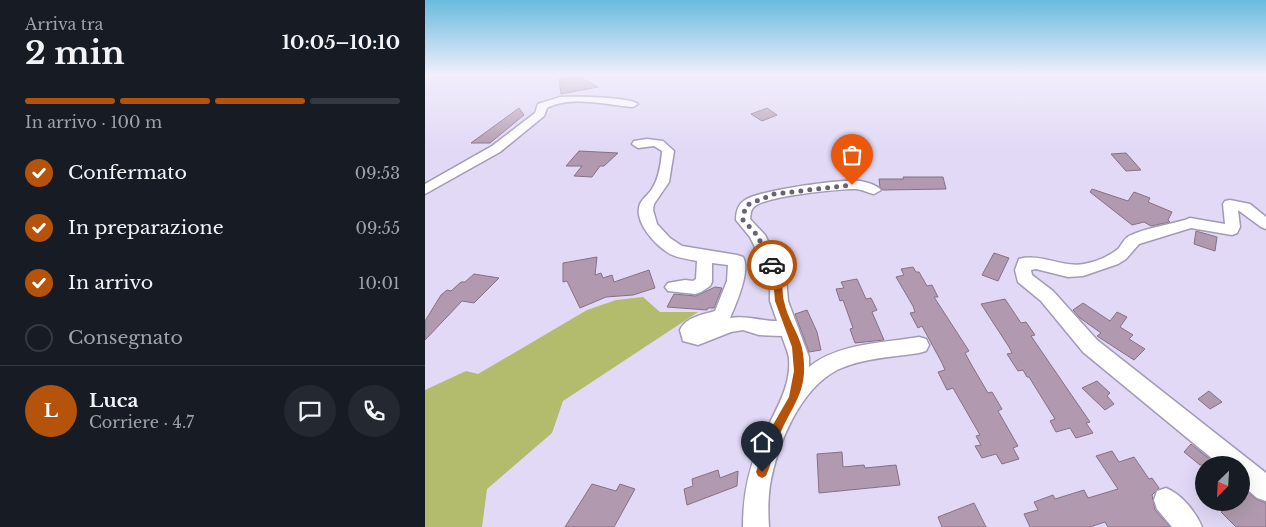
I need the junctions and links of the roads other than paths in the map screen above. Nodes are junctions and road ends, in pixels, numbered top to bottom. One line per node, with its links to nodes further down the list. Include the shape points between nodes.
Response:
1 (633, 104): 3 (street, via 547,102 540,114 496,150)
2 (638, 144): 6 (street, via 656,142 663,144 668,151 664,179 647,203 647,221 673,248)
3 (425, 190)
4 (874, 190): 8 (street, via 860,185 804,190 771,195 752,201 746,207 743,220 757,235 769,256 778,278 779,301)
5 (1266, 224): 11 (street, via 1245,207 1230,204 1232,230 1190,223 1134,240 1121,255 1093,267 1066,271 1031,262 1025,264 1023,270 1024,278 1047,296 1090,346)
6 (706, 256): 7 (street, via 704,282 695,288); 8 (street, via 737,261 735,281 722,316 696,323 689,330 690,336 698,337 743,323 759,328)
7 (674, 288)
8 (789, 329): 10 (street, via 799,357)
9 (919, 345): 10 (street, via 848,358 821,370)
10 (794, 398): 15 (street, via 774,434 762,472 756,499)
11 (1227, 456)
12 (1250, 475): 13 (street)
13 (1266, 488)
14 (1166, 500): 16 (street)
15 (756, 527)
16 (1189, 527)

